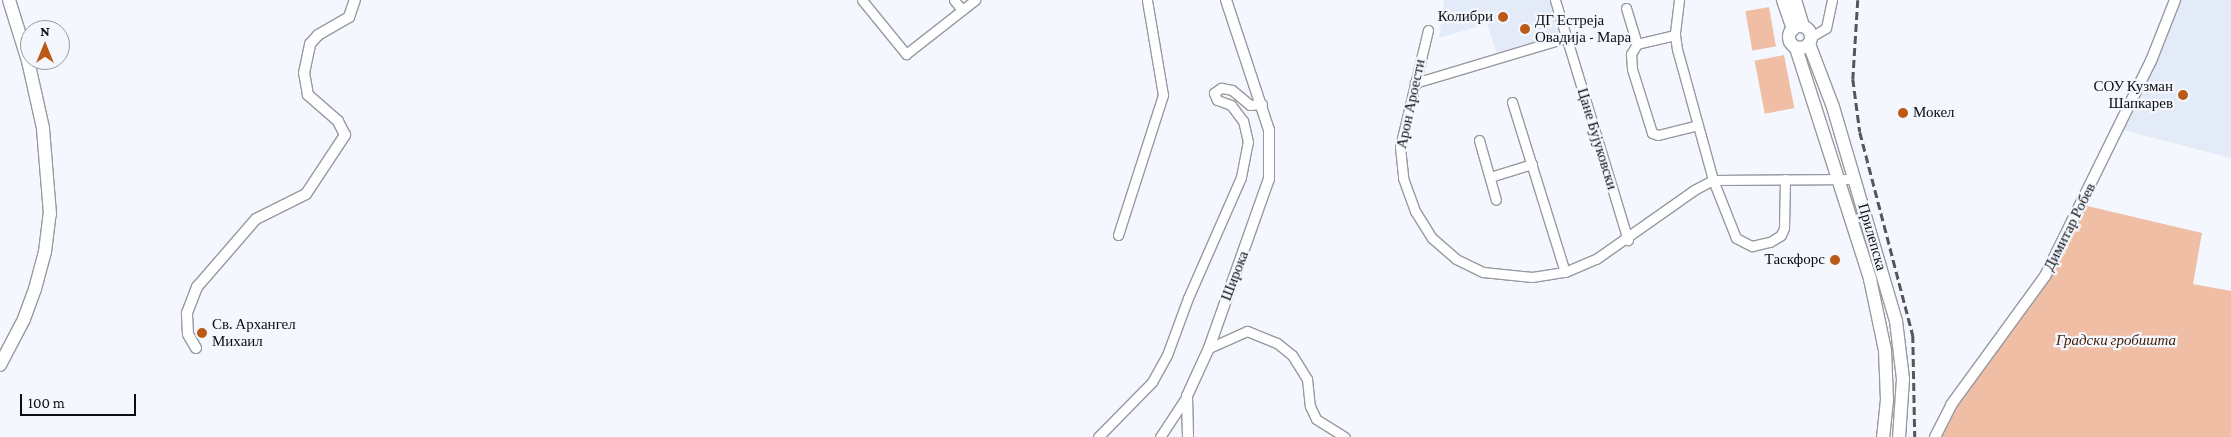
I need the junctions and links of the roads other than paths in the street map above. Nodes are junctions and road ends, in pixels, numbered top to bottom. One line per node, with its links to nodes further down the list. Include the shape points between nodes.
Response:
1 (9, 0): 40 (main road, via 28,61 43,128 50,214 45,252 35,289 24,319)
2 (355, 0): 38 (street, via 349,17 318,35 310,44 304,73 308,95 338,121 345,135 306,194 256,219 197,287 187,313 188,334)
3 (862, 0): 15 (street, via 906,54)
4 (954, 0): 15 (street)
5 (975, 0): 15 (street)
6 (1147, 0): 35 (street, via 1163,95)
7 (1226, 0): 25 (street, Широка)
8 (1555, 0): 19 (street, Цане Бујуковски)
9 (1679, 0): 18 (street)
10 (1783, 0): 16 (main road)
11 (1795, 0): 16 (main road)
12 (1832, 0): 20 (street, via 1826,28)
13 (2175, 0): 48 (street, Димитар Робев, via 2152,61 2046,276 1951,405)
14 (1626, 8): 21 (street)
15 (962, 10)
16 (1798, 28): 20 (main road, Прилепска); 22 (main road, Прилепска, via 1789,39)
17 (1428, 30): 23 (street, Арон Ароести)
18 (1674, 35): 21 (street); 26 (street)
19 (1565, 38): 23 (street); 36 (street, Цане Бујуковски)
20 (1810, 40): 22 (main road, via 1804,48); 31 (main road, Прилепска)
21 (1637, 44): 26 (street, via 1631,54 1632,70 1652,133 1658,135)
22 (1796, 48): 33 (main road, Прилепска)
23 (1415, 83): 37 (street, Арон Ароести, via 1400,147 1403,178 1415,211 1432,238 1456,259 1483,272 1532,277)
24 (1512, 102): 28 (street)
25 (1262, 104): 39 (street, Широка, via 1269,130 1269,179); 42 (street, via 1250,105 1232,90 1221,88 1214,93 1217,100 1231,105 1243,121 1248,142 1241,177 1167,355 1152,382)
26 (1698, 125): 32 (street)
27 (1478, 140): 29 (street)
28 (1532, 164): 29 (street); 37 (street)
29 (1490, 177): 34 (street)
30 (1785, 179): 32 (street, Арон Ароести); 32 (street, via 1781,235 1770,242 1752,246 1736,238); 33 (street, Арон Ароести)
31 (1855, 179): 33 (street, Арон Ароести); 47 (main road, Прилепска, via 1896,321 1903,379)
32 (1713, 180): 36 (street, Арон Ароести, via 1694,190)
33 (1841, 181): 46 (main road, Прилепска, via 1870,279 1885,350 1887,400)
34 (1496, 200)
35 (1118, 235)
36 (1628, 240): 37 (street, Арон Ароести, via 1596,260)
37 (1564, 272)
38 (196, 348)
39 (1209, 348): 41 (street, Широка); 45 (street, via 1247,332 1277,343 1292,355 1307,379 1310,406 1316,419)
40 (0, 365)
41 (1187, 396): 43 (street, Широка); 44 (street)
42 (1098, 437)
43 (1160, 437)
44 (1188, 437)
45 (1345, 437)
46 (1883, 437)
47 (1900, 437)
48 (1935, 437)

